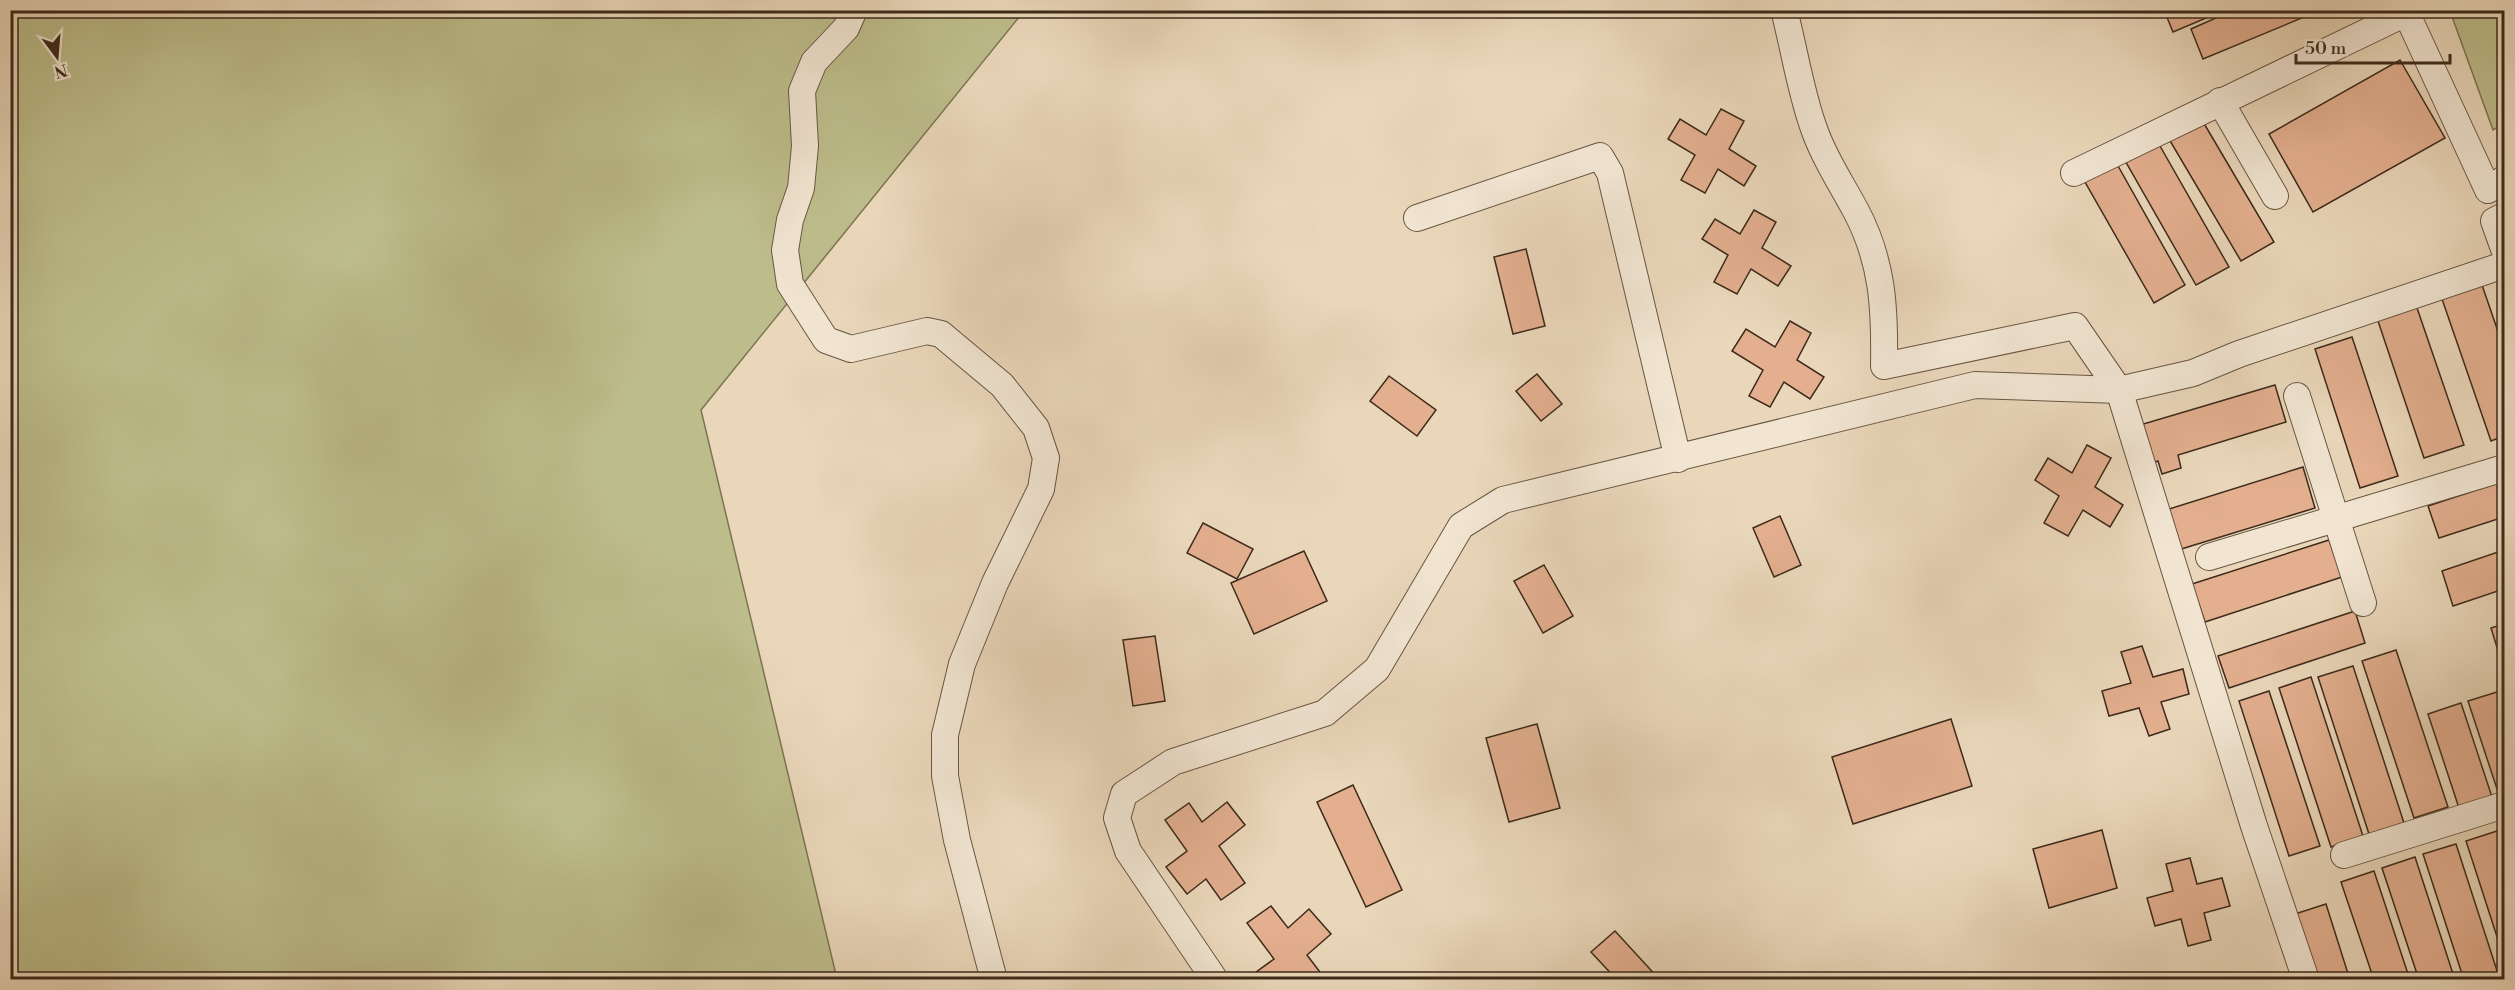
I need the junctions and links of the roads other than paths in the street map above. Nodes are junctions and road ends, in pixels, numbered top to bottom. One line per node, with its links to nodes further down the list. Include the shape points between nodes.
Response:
1 (854, 10): 21 (street, via 846,28 814,62 802,91 806,146 801,188 785,250 790,284 826,340 851,349 927,331 941,334 1002,385 1035,428 1046,458 1041,489 995,583 962,664 945,735 945,776 957,840)
2 (1785, 10): 12 (street, via 1813,126 1873,250 1885,305 1884,366 2074,326)
3 (2405, 12): 4 (street); 6 (street, via 2488,190)
4 (2220, 101): 5 (street); 7 (street)
5 (2074, 173)
6 (2505, 179)
7 (2275, 196)
8 (1417, 218): 14 (street, via 1600,156 1611,173)
9 (2499, 219): 10 (street)
10 (2505, 249)
11 (2505, 266): 12 (street, via 2239,354 2193,373)
12 (2119, 390): 14 (street, via 1975,385); 23 (street)
13 (2297, 396): 16 (street)
14 (1678, 459): 22 (street, via 1503,500 1461,526 1377,669 1325,713 1173,762 1124,794 1117,818 1128,851)
15 (2505, 468): 16 (street)
16 (2336, 520): 17 (street); 18 (street)
17 (2209, 557)
18 (2363, 603)
19 (2505, 805): 20 (street)
20 (2344, 855)
21 (994, 980)
22 (1215, 980)
23 (2306, 980)

